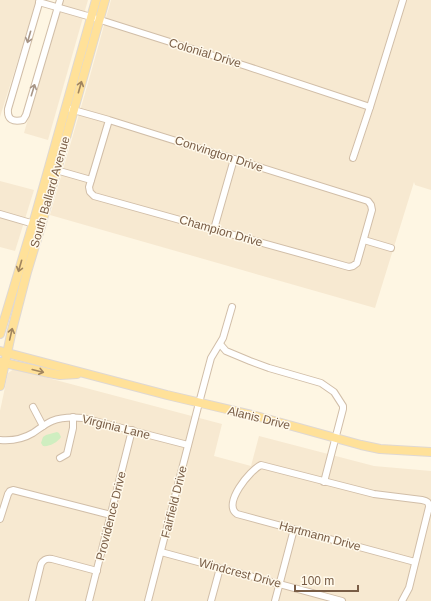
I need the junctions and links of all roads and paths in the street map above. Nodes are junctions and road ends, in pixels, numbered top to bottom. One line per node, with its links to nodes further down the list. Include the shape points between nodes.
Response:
1 (60, 0): 6 (street)
2 (96, 0): 7 (main road, South Ballard Avenue)
3 (105, 0): 7 (main road, South Ballard Avenue)
4 (403, 0): 8 (street)
5 (40, 1): 6 (street, Colonial Drive); 6 (street, one-way to 6, via 8,109 11,120 23,120 26,115)
6 (57, 8): 7 (street, Colonial Drive)
7 (95, 19): 8 (street, Colonial Drive); 9 (main road, South Ballard Avenue)
8 (370, 108): 11 (street)
9 (69, 109): 10 (street, Convington Drive); 13 (main road, South Ballard Avenue); 16 (main road, South Ballard Avenue)
10 (109, 120): 12 (street, Convington Drive); 14 (street)
11 (353, 158)
12 (234, 159): 18 (street); 19 (street, Convington Drive, via 368,201 372,210)
13 (56, 170): 14 (street); 17 (main road, South Ballard Avenue)
14 (91, 180): 18 (street, Champion Drive, via 89,187 94,196)
15 (0, 214): 16 (street)
16 (32, 223): 17 (street); 22 (main road, South Ballard Avenue, one-way to 22)
17 (41, 226): 24 (main road, South Ballard Avenue, one-way to 17)
18 (214, 229): 19 (street, Champion Drive, via 349,267 357,263)
19 (364, 240): 20 (street)
20 (392, 248)
21 (232, 307): 23 (street, Fairfield Drive)
22 (0, 334)
23 (220, 344): 28 (street, Fairfield Drive, via 211,358); 33 (street, via 226,351 269,368 321,383 334,392 343,406)
24 (3, 351): 25 (main road, South Ballard Avenue); 26 (main road, Alanis Drive)
25 (2, 362): 26 (main road, Alanis Drive, one-way to 26, via 49,374); 27 (main road, South Ballard Avenue)
26 (88, 374): 28 (main road, Alanis Drive)
27 (0, 386)
28 (199, 403): 33 (main road, Alanis Drive); 35 (street, Fairfield Drive)
29 (33, 407): 31 (street)
30 (73, 417): 31 (street, Virginia Lane); 32 (street, Virginia Lane); 37 (street, via 73,428 66,454)
31 (43, 426): 34 (street, Virginia Lane, via 26,437)
32 (132, 430): 35 (street, Virginia Lane); 39 (street, Providence Drive)
33 (335, 438): 36 (main road, Alanis Drive, via 380,448); 38 (street)
34 (0, 440)
35 (188, 445): 42 (street, Fairfield Drive)
36 (431, 452)
37 (60, 458)
38 (324, 482): 41 (street, Hartmann Drive, via 264,465 259,465 244,480 233,503 234,512); 43 (street, via 374,494 428,502 429,507)
39 (111, 515): 40 (street, via 13,490 8,494); 45 (street, Providence Drive)
40 (0, 520)
41 (294, 529): 43 (street, Hartmann Drive); 46 (street)
42 (161, 552): 44 (street, Windcrest Drive); 49 (street, Fairfield Drive)
43 (415, 562): 53 (street)
44 (220, 568): 46 (street, Windcrest Drive); 50 (street)
45 (97, 571): 47 (street, via 49,558 44,560); 48 (street, Providence Drive)
46 (279, 584): 51 (street); 52 (street, Windcrest Drive)
47 (32, 601)
48 (89, 601)
49 (148, 601)
50 (211, 601)
51 (274, 601)
52 (340, 601)
53 (402, 601)

